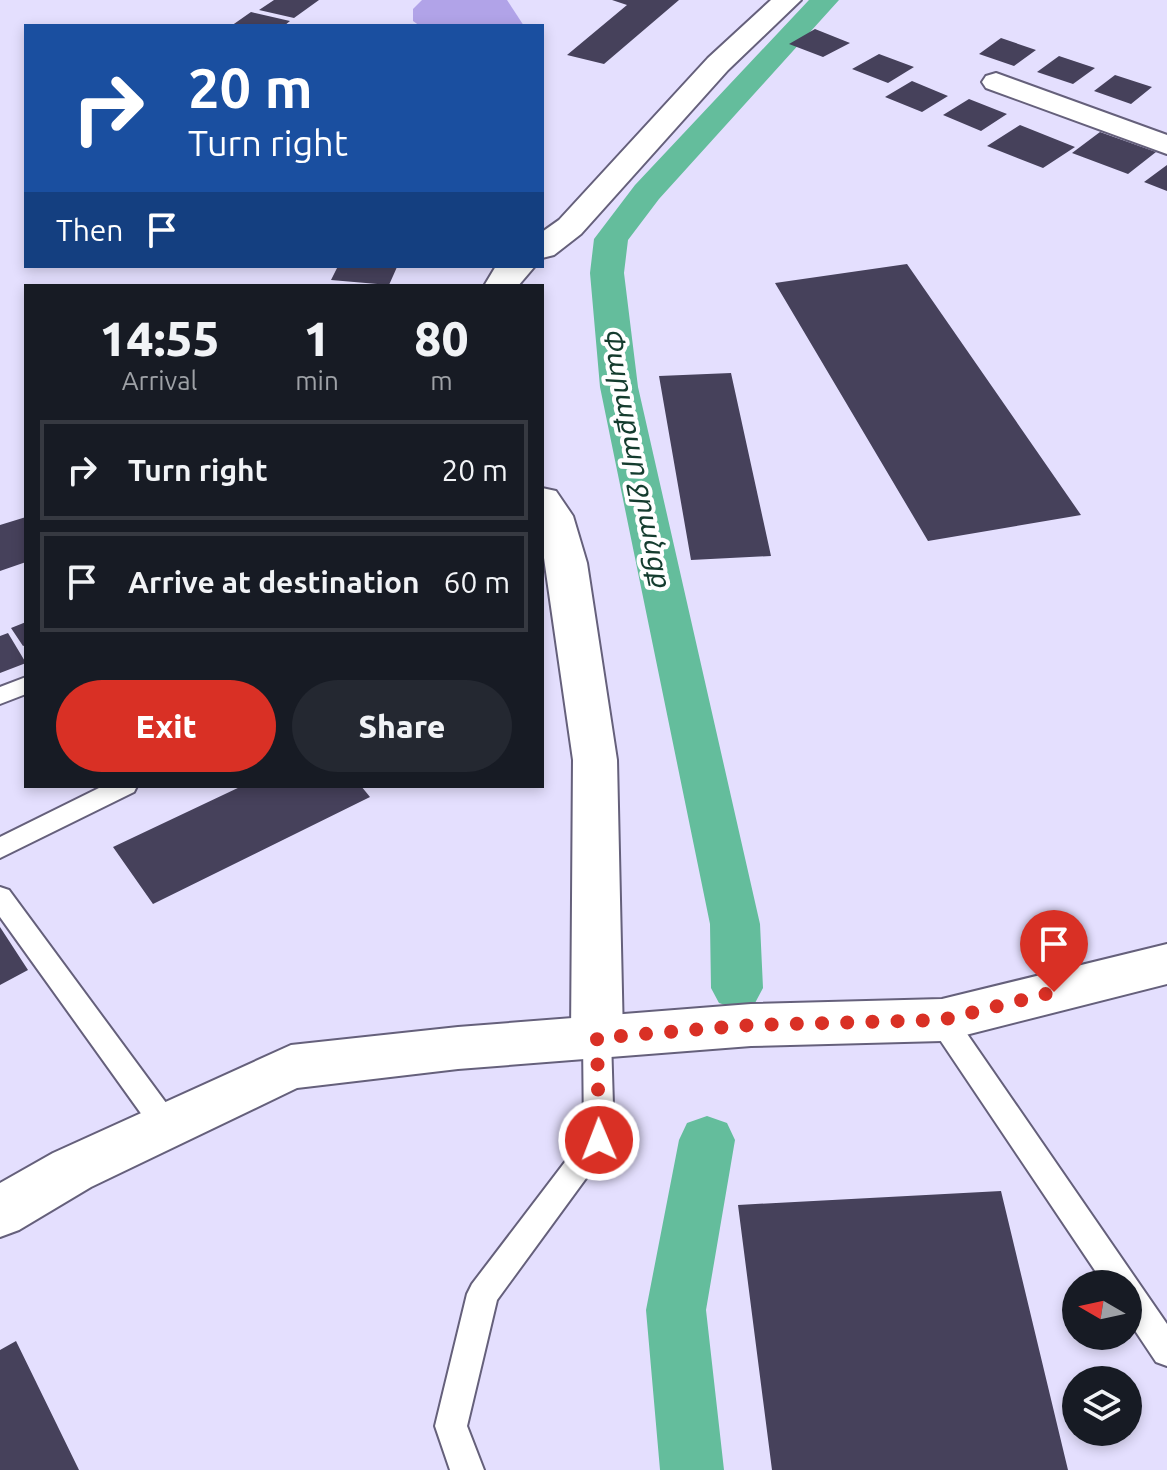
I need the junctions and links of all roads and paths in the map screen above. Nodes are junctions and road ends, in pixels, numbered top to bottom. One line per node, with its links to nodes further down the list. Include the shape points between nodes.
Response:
1 (787, 0): 4 (street, via 718,64 570,227)
2 (996, 82): 3 (street)
3 (1167, 145)
4 (544, 246)
5 (515, 268): 6 (street)
6 (502, 284)
7 (544, 503): 15 (street, via 554,516 567,563 595,760)
8 (24, 686): 9 (lane)
9 (0, 696)
10 (121, 788): 11 (lane)
11 (0, 848)
12 (0, 897): 16 (lane)
13 (1167, 964): 14 (street)
14 (942, 1020): 15 (street, via 751,1025); 18 (lane)
15 (597, 1038): 16 (street, via 291,1067); 21 (lane, via 599,1140 483,1294 451,1426)
16 (165, 1124): 17 (street)
17 (0, 1212)
18 (1112, 1270)
19 (1142, 1314): 20 (lane)
20 (1167, 1351)
21 (467, 1470)

